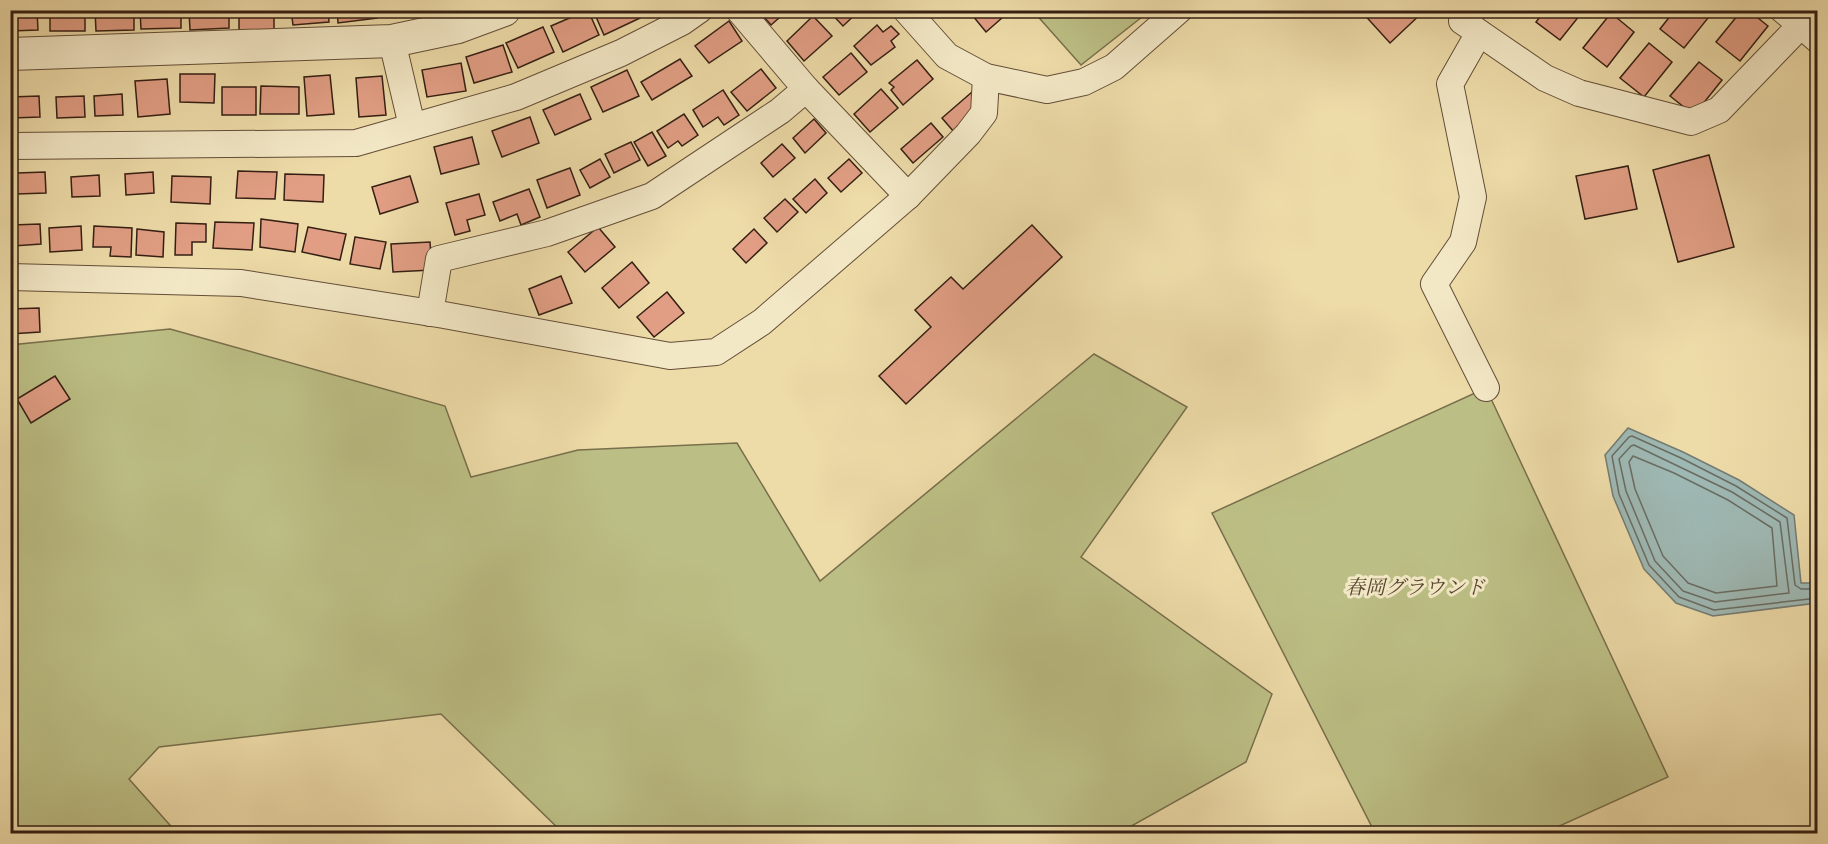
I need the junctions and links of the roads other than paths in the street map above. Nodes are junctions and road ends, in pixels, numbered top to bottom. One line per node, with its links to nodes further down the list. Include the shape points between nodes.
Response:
1 (504, 10): 8 (street, via 458,27)
2 (699, 10): 12 (street, via 621,53 516,97)
3 (739, 10): 11 (street)
4 (1179, 10): 10 (street, via 1114,67 1084,82 1047,90)
5 (907, 11): 10 (street, via 947,56)
6 (1476, 22): 7 (street, via 1545,78 1579,93 1691,122 1719,110); 17 (street, via 1450,84 1473,197 1463,242 1434,284)
7 (1803, 22)
8 (392, 41): 9 (street); 12 (street)
9 (10, 54)
10 (986, 77): 14 (street, via 984,113)
11 (806, 89): 14 (street); 16 (street, via 780,111 652,196 546,233 439,259)
12 (412, 126): 13 (street, via 356,143)
13 (10, 146)
14 (908, 196): 16 (street, via 762,322 716,352 670,356)
15 (10, 277): 16 (street, via 241,283)
16 (430, 313)
17 (1486, 388)

